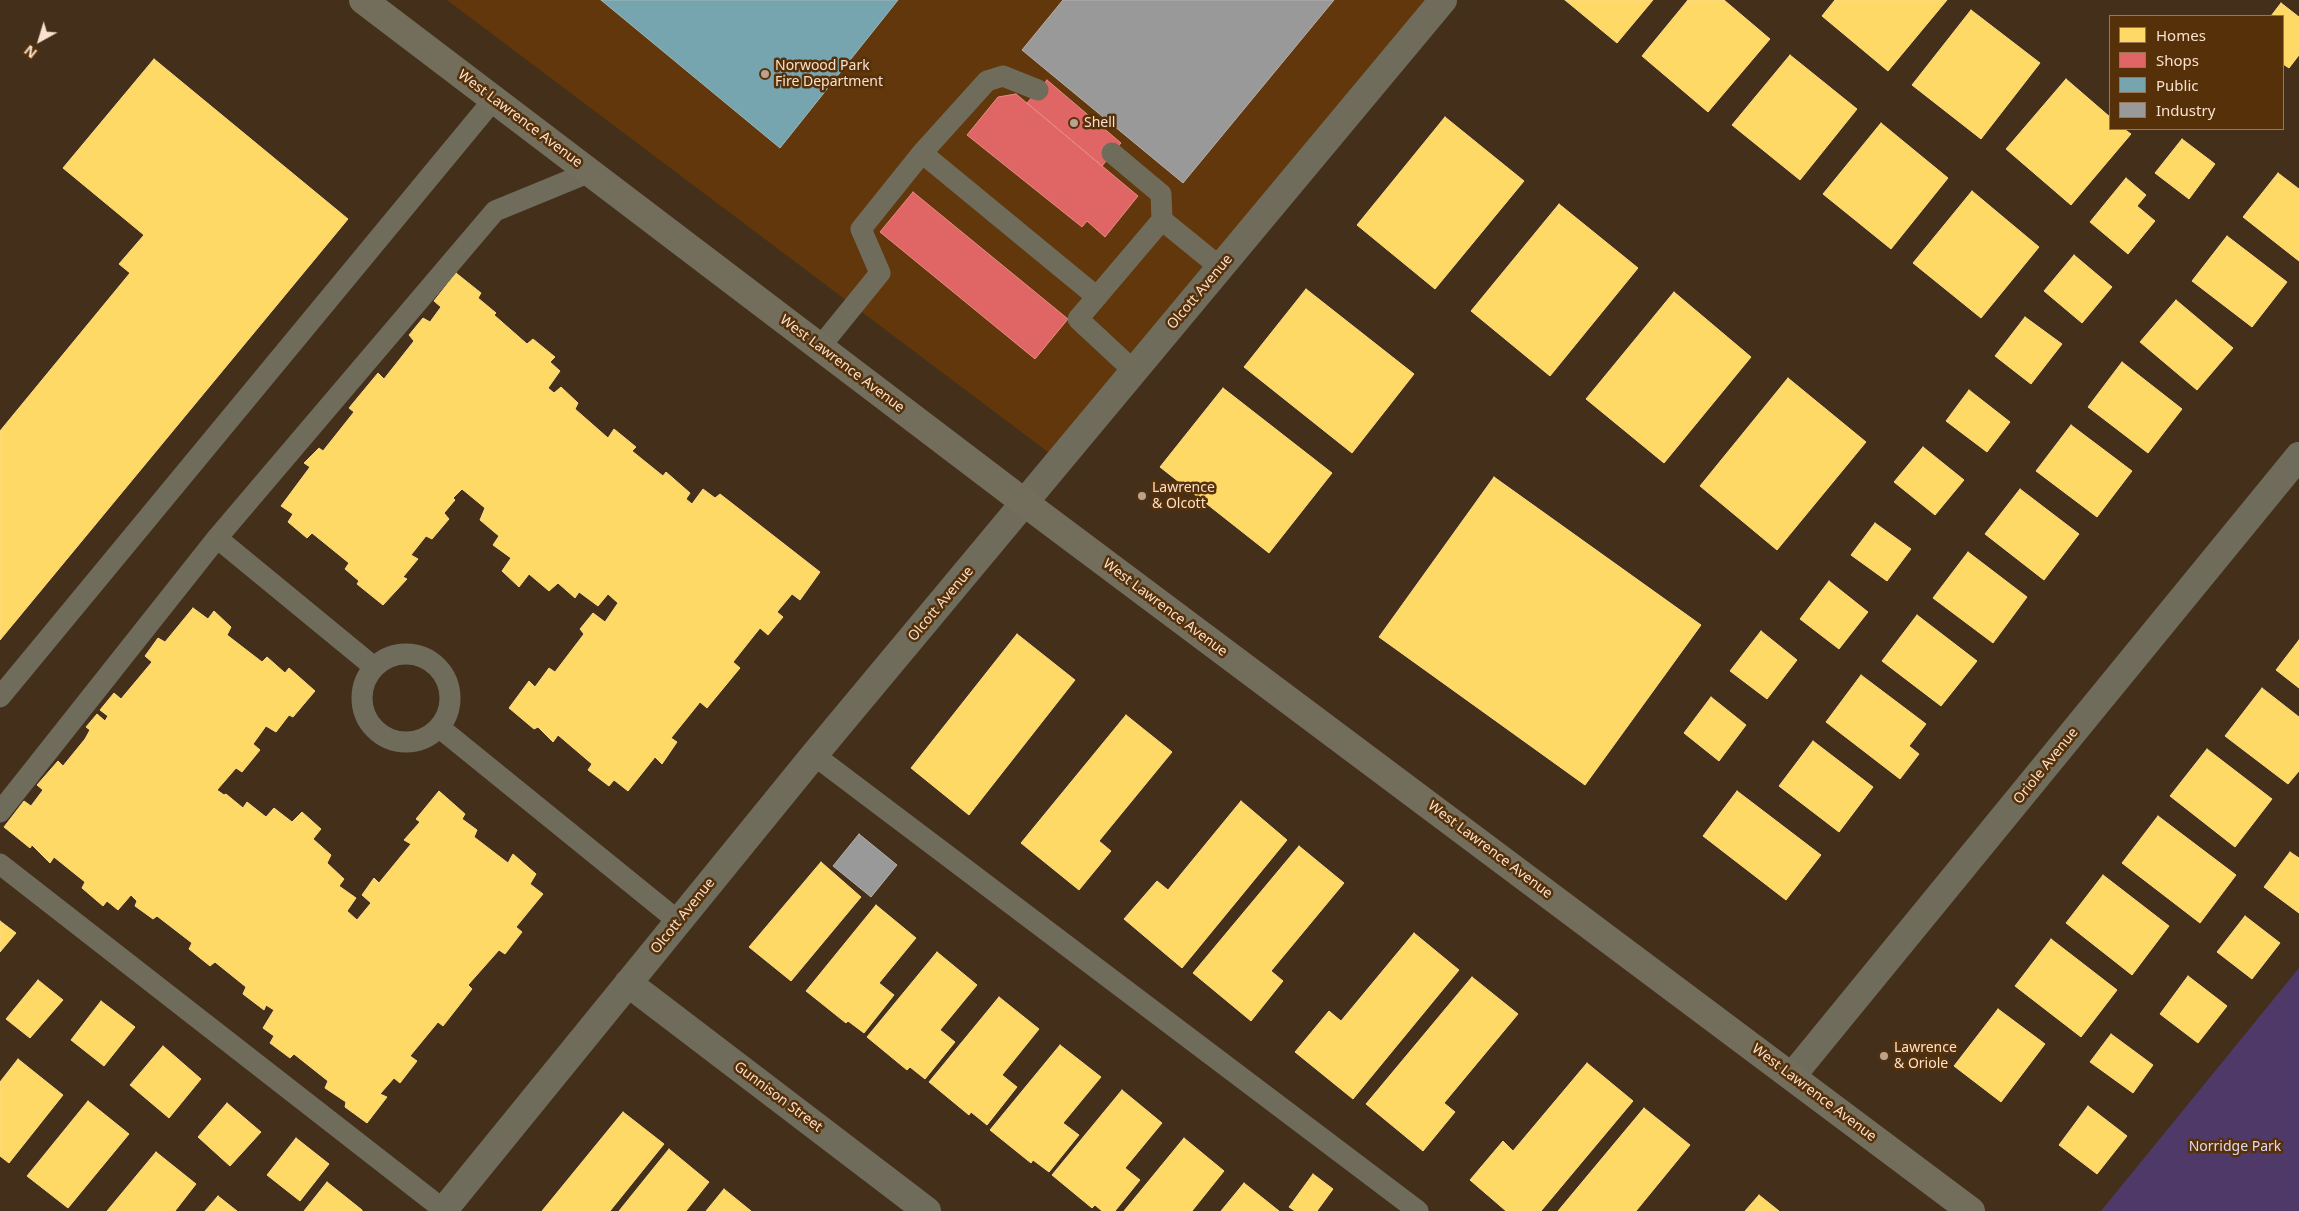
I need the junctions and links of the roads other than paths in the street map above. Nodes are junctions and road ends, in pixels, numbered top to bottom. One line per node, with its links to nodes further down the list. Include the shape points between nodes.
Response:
1 (363, 0): 4 (main road, West Lawrence Avenue)
2 (1443, 0): 9 (street, Olcott Avenue)
3 (1038, 90): 5 (lane, via 1003,76 987,81)
4 (494, 99): 7 (main road, West Lawrence Avenue); 17 (lane)
5 (922, 153): 10 (lane); 11 (lane, via 861,229 880,273)
6 (1112, 153): 8 (lane, via 1161,194)
7 (590, 172): 11 (main road, West Lawrence Avenue); 15 (lane, via 495,211)
8 (1162, 220): 9 (lane); 10 (lane)
9 (1220, 268): 12 (street, Olcott Avenue)
10 (1097, 297): 12 (lane, via 1078,319)
11 (820, 348): 14 (main road, West Lawrence Avenue)
12 (1134, 371): 14 (street, Olcott Avenue)
13 (2299, 456): 24 (street, Oriole Avenue)
14 (1024, 503): 19 (street, Olcott Avenue); 24 (main road, West Lawrence Avenue)
15 (218, 538): 16 (lane); 20 (lane)
16 (374, 667): 18 (lane, via 387,658 408,654 430,661 442,671 449,685 451,700); 18 (lane, via 366,679 362,707 376,732 388,740 402,743 430,737)
17 (0, 697)
18 (440, 728): 22 (lane)
19 (814, 755): 22 (street, Olcott Avenue); 27 (lane)
20 (0, 812)
21 (0, 864): 25 (lane)
22 (678, 921): 23 (street, Olcott Avenue)
23 (628, 983): 25 (street, Olcott Avenue); 26 (street, Gunnison Street)
24 (1792, 1076): 28 (main road, West Lawrence Avenue)
25 (444, 1210)
26 (927, 1211)
27 (1418, 1211)
28 (1971, 1211)

